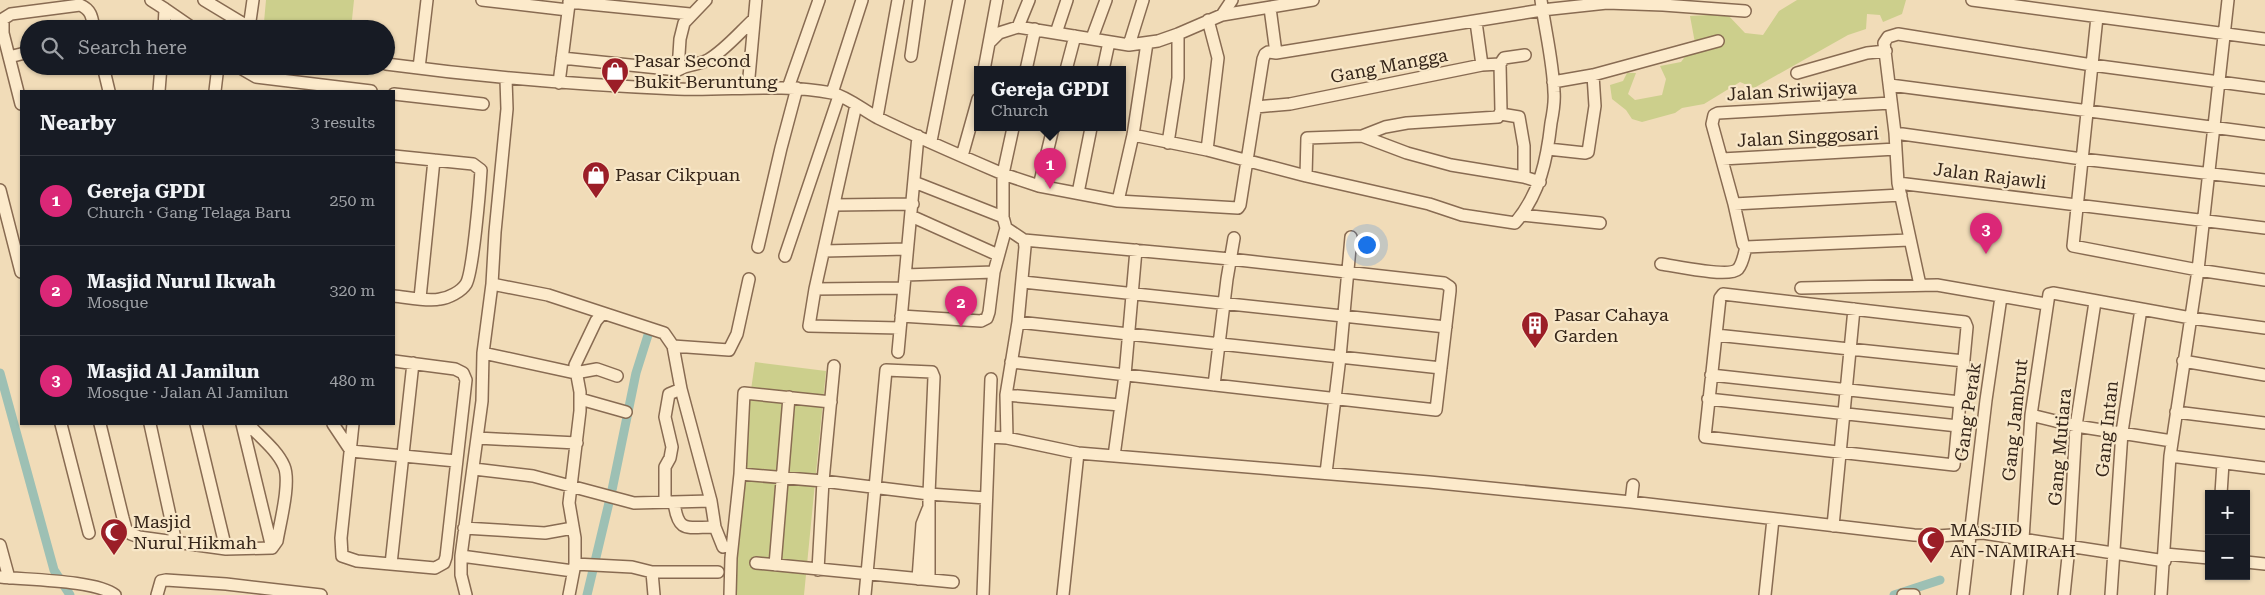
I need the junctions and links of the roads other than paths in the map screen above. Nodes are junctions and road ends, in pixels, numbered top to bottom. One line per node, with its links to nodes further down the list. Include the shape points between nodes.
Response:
1 (204, 0): 32 (street)
2 (253, 0): 33 (street)
3 (427, 0): 65 (street)
4 (482, 0): 22 (street)
5 (706, 0): 26 (street)
6 (756, 0): 34 (street)
7 (818, 0): 79 (street)
8 (862, 0): 86 (street)
9 (898, 0): 95 (street)
10 (919, 0): 54 (street)
11 (959, 0): 105 (street)
12 (997, 0): 46 (street)
13 (1029, 0): 37 (street)
14 (1067, 0): 39 (street)
15 (1106, 0): 43 (street)
16 (1143, 0): 49 (street)
17 (1232, 0): 27 (street)
18 (1313, 0): 24 (street)
19 (1972, 0): 28 (street)
20 (2228, 0): 41 (street)
21 (156, 3): 30 (street); 31 (street)
22 (569, 4): 26 (street); 56 (street)
23 (1542, 5): 25 (street, via 1663,5); 36 (street); 75 (street)
24 (1270, 8): 27 (street); 51 (street)
25 (1745, 11)
26 (690, 14): 66 (street, via 681,29)
27 (1222, 15): 35 (street)
28 (2098, 17): 41 (street); 60 (street)
29 (92, 20): 55 (street, via 87,8 80,5 11,14 3,20 2,27)
30 (162, 20)
31 (181, 20)
32 (237, 20)
33 (251, 20)
34 (754, 20): 66 (street, via 707,60); 78 (street)
35 (1208, 20): 40 (street); 109 (street, via 1218,58)
36 (1476, 22): 51 (street); 59 (street)
37 (1018, 26): 38 (street); 46 (street, via 999,33)
38 (1035, 29): 39 (street); 62 (street)
39 (1056, 33): 42 (street)
40 (1178, 34): 48 (street); 106 (street, via 1178,78)
41 (2224, 34): 44 (street); 74 (street)
42 (1074, 36): 43 (street); 63 (street)
43 (1092, 38): 47 (street)
44 (2265, 40)
45 (1718, 41): 72 (street)
46 (990, 42): 61 (street)
47 (1109, 42): 49 (street); 64 (street)
48 (1147, 42): 49 (street); 102 (street)
49 (1129, 45)
50 (1886, 51): 60 (street, via 1885,39 1898,34); 67 (street, via 1867,53); 77 (street)
51 (1276, 53): 91 (street, via 1265,54)
52 (20, 54): 55 (street)
53 (1525, 55): 57 (street, Gang Mangga, via 1504,58)
54 (911, 56)
55 (9, 57): 87 (street)
56 (562, 58): 66 (street); 76 (street)
57 (1500, 64): 59 (street, Gang Mangga); 94 (street)
58 (395, 65): 65 (street)
59 (1482, 65): 91 (street, Gang Mangga, via 1290,104)
60 (2092, 65): 74 (street); 92 (street)
61 (985, 66)
62 (1027, 66)
63 (1067, 66)
64 (1104, 66)
65 (419, 68): 73 (street)
66 (678, 70)
67 (1798, 73)
68 (104, 75): 81 (street)
69 (160, 75): 82 (street)
70 (217, 75): 83 (street)
71 (252, 75): 84 (street)
72 (1594, 75): 75 (street); 107 (street, via 1595,106 1588,152)
73 (506, 79): 76 (street); 160 (street, via 507,109)
74 (2219, 81): 80 (street); 96 (street)
75 (1553, 82): 107 (street)
76 (559, 83): 78 (street, via 694,90)
77 (1890, 84): 88 (street); 92 (street)
78 (748, 88): 79 (street)
79 (793, 88): 86 (street); 143 (street)
80 (2265, 88)
81 (106, 90)
82 (159, 90)
83 (215, 90)
84 (362, 90)
85 (395, 94): 89 (street)
86 (836, 95): 90 (street); 149 (street)
87 (20, 100)
88 (1891, 103): 100 (street); 115 (street, Jalan Sriwijaya, via 1718,113 1712,124)
89 (483, 104)
90 (856, 105): 95 (street); 131 (street)
91 (1256, 107): 114 (street)
92 (2087, 111): 96 (street); 112 (street)
93 (974, 113): 111 (street)
94 (1501, 114): 104 (street, via 1495,119 1407,123); 119 (street, via 1518,117 1524,146)
95 (877, 117): 103 (street)
96 (2214, 127): 101 (street); 116 (street)
97 (1012, 131): 117 (street)
98 (1052, 131): 124 (street)
99 (1091, 131): 126 (street)
100 (1895, 133): 108 (street); 112 (street)
101 (2265, 134)
102 (1133, 135): 106 (street); 128 (street)
103 (918, 136): 105 (street); 121 (street)
104 (1362, 136): 118 (street, via 1307,138); 119 (street, via 1407,154)
105 (931, 141): 111 (street)
106 (1168, 143): 109 (street)
107 (1548, 149): 122 (street)
108 (1896, 149): 115 (street, Jalan Singgosari); 123 (street)
109 (1207, 150): 114 (street)
110 (395, 156): 113 (street)
111 (962, 156): 117 (street)
112 (2082, 159): 116 (street); 132 (street)
113 (434, 160): 168 (street); 168 (street, via 473,164 481,170 480,193 468,280 460,290 438,300)
114 (1247, 160): 118 (street); 128 (street, via 1238,208)
115 (1722, 160): 130 (street, Jalan Sriwijaya)
116 (2208, 172): 120 (street); 135 (street)
117 (1003, 174): 124 (street); 136 (street)
118 (1306, 176): 133 (street, via 1429,204 1462,215 1512,223)
119 (1524, 178): 122 (street)
120 (2265, 180)
121 (914, 182): 129 (street); 136 (street)
122 (1540, 182): 133 (street)
123 (1898, 182): 127 (street); 132 (street, Jalan Rajawli)
124 (1039, 186): 126 (street)
125 (0, 190): 152 (street)
126 (1078, 194): 128 (street)
127 (1901, 195): 130 (street); 142 (street)
128 (1118, 201)
129 (913, 204): 131 (street); 134 (street)
130 (1734, 204): 144 (street, Jalan Sriwijaya)
131 (834, 205): 147 (street)
132 (2078, 205): 135 (street, Jalan Rajawli); 153 (street, via 2074,247)
133 (1522, 215): 137 (street)
134 (911, 216): 145 (street); 148 (street)
135 (2204, 220): 138 (street, Jalan Rajawli); 153 (street)
136 (1005, 223): 141 (street); 148 (street)
137 (1600, 223)
138 (2265, 228)
139 (1351, 237): 155 (street)
140 (1234, 238): 150 (street)
141 (1024, 240): 146 (street); 159 (street)
142 (1910, 240): 144 (street); 161 (street)
143 (758, 247)
144 (1746, 247): 151 (street, via 1738,268 1732,273)
145 (908, 249): 147 (street); 156 (street)
146 (1136, 250): 150 (street); 165 (street)
147 (824, 251): 164 (street)
148 (998, 255): 154 (street)
149 (785, 256)
150 (1230, 259): 155 (street); 170 (street)
151 (1661, 264)
152 (20, 268)
153 (2198, 270): 158 (street); 176 (street)
154 (994, 272): 156 (street); 177 (street, via 989,312 982,321)
155 (1349, 272): 175 (street); 179 (street, via 1447,284 1450,291)
156 (905, 275): 162 (street)
157 (749, 279): 184 (street, via 737,334 729,350)
158 (2265, 280)
159 (1023, 282): 165 (street); 178 (street)
160 (492, 284): 174 (street, via 548,295); 186 (street)
161 (1920, 285): 163 (street); 167 (street)
162 (904, 288): 164 (street); 177 (street)
163 (1801, 288)
164 (816, 289): 177 (street, via 811,327)
165 (1131, 294): 170 (street); 181 (street)
166 (395, 296): 168 (street)
167 (2002, 297): 171 (street); 262 (street, Gang Perak)
168 (420, 298)
169 (2095, 302): 171 (street, via 2053,293 2049,294); 173 (street); 227 (street, Gang Mutiara)
170 (1224, 303): 175 (street); 183 (street)
171 (2046, 304): 216 (street, Gang Jambrut)
172 (1854, 309): 182 (street, via 1723,294); 185 (street); 190 (street, via 1965,322)
173 (2141, 309): 176 (street); 228 (street, Gang Intan)
174 (602, 314): 184 (street, via 664,333); 196 (street, via 578,357)
175 (1345, 315): 179 (street); 188 (street)
176 (2190, 318): 180 (street); 191 (street)
177 (901, 322): 187 (street)
178 (1018, 322): 181 (street); 192 (street)
179 (1446, 326): 195 (street)
180 (2265, 328)
181 (1129, 332): 183 (street); 198 (street)
182 (1716, 335): 185 (street); 197 (street)
183 (1218, 345): 188 (street); 202 (street)
184 (672, 346): 203 (street)
185 (1851, 349): 190 (street); 204 (street)
186 (483, 352): 196 (street); 230 (street)
187 (898, 352)
188 (1340, 357): 195 (street); 207 (street)
189 (395, 361): 193 (street)
190 (1964, 361): 211 (street)
191 (2183, 361): 199 (street); 214 (street)
192 (1011, 362): 198 (street); 205 (street)
193 (413, 363): 237 (street); 240 (street, via 463,373 466,390)
194 (834, 366): 210 (street)
195 (1442, 368): 207 (street, via 1436,410)
196 (575, 373): 200 (street, via 597,369); 208 (street)
197 (1711, 374): 204 (street); 209 (street)
198 (1125, 375): 202 (street); 212 (street)
199 (2265, 375)
200 (617, 376)
201 (991, 379): 229 (street)
202 (1214, 385): 207 (street)
203 (681, 389): 254 (street); 255 (street, via 669,394 665,408 672,447 665,468)
204 (1847, 389): 211 (street); 215 (street)
205 (1006, 395): 212 (street); 231 (street)
206 (789, 397): 210 (street); 245 (street, via 744,393); 246 (street)
207 (1335, 398): 244 (street)
208 (580, 399): 213 (street); 233 (street)
209 (1708, 399): 215 (street); 236 (street, via 1706,438)
210 (831, 402): 247 (street)
211 (1960, 402): 226 (street)
212 (1120, 405): 238 (street)
213 (626, 412)
214 (2176, 412): 217 (street); 232 (street)
215 (1844, 414): 226 (street); 236 (street)
216 (2030, 415): 227 (street); 264 (street, Gang Jambrut)
217 (2265, 424)
218 (61, 425): 263 (street)
219 (100, 425): 265 (street, via 126,529 139,537)
220 (150, 425): 265 (street)
221 (196, 425): 270 (street)
222 (242, 425): 269 (street)
223 (249, 425): 269 (street, via 275,452 285,469 277,541)
224 (334, 425): 234 (street)
225 (353, 425): 234 (street)
226 (1958, 426): 236 (street, via 1952,466)
227 (2076, 426): 228 (street); 267 (street, Gang Mutiara)
228 (2122, 432): 232 (street); 271 (street, Gang Intan)
229 (988, 437): 231 (street); 253 (street)
230 (477, 438): 233 (street); 242 (street)
231 (1007, 438): 235 (street)
232 (2172, 441): 239 (street)
233 (577, 442): 249 (street)
234 (351, 451): 237 (street); 277 (street, via 341,538 342,556 357,561)
235 (1078, 453): 238 (street); 298 (street)
236 (1839, 454): 258 (street)
237 (403, 456): 240 (street); 277 (street)
238 (1114, 456): 244 (street)
239 (2170, 456): 241 (street); 273 (street)
240 (456, 461): 277 (street, via 444,563 435,568)
241 (2223, 463): 243 (street); 251 (street)
242 (474, 468): 249 (street, via 533,476); 260 (street)
243 (2265, 468)
244 (1326, 473): 256 (street)
245 (740, 474): 246 (street); 295 (street)
246 (781, 478): 247 (street); 279 (street)
247 (823, 480): 250 (street); 281 (street)
248 (1633, 485): 256 (street)
249 (572, 488): 255 (street, via 634,503); 261 (street, via 569,503)
250 (876, 488): 252 (street); 252 (street, via 886,370 932,372); 284 (street)
251 (2221, 490)
252 (929, 494): 253 (street); 286 (street, via 929,508 922,524)
253 (986, 498): 297 (street)
254 (711, 501): 255 (street); 259 (street)
255 (669, 502): 259 (street, via 679,524 684,527)
256 (1631, 502): 257 (street)
257 (1773, 518): 258 (street); 299 (street)
258 (1833, 526): 262 (street, via 1926,536)
259 (715, 527): 268 (street)
260 (464, 528): 261 (street, via 545,533); 272 (street)
261 (573, 528): 280 (street)
262 (1970, 532): 264 (street); 302 (street, Gang Perak)
263 (89, 533)
264 (2023, 539): 267 (street); 303 (street, Gang Jambrut)
265 (176, 543): 270 (street)
266 (0, 545): 285 (street)
267 (2069, 546): 271 (street); 304 (street, Gang Mutiara)
268 (723, 547)
269 (272, 548): 270 (street)
270 (226, 549)
271 (2114, 554): 273 (street); 305 (street, Gang Intan)
272 (461, 556): 280 (street); 292 (street)
273 (2165, 558): 274 (street); 306 (street)
274 (2205, 558)
275 (2250, 562): 278 (street)
276 (756, 563): 279 (street)
277 (391, 564)
278 (2265, 564)
279 (775, 565): 281 (street)
280 (582, 566): 282 (street, via 632,567); 293 (street)
281 (818, 570): 284 (street)
282 (652, 572): 283 (street); 294 (street)
283 (718, 572)
284 (867, 574): 286 (street); 296 (street)
285 (4, 578): 289 (street, via 73,584 102,589)
286 (924, 579): 287 (street)
287 (953, 582)
288 (225, 589): 290 (street, via 166,580 161,581); 291 (street)
289 (115, 595)
290 (157, 595)
291 (321, 595)
292 (466, 595)
293 (569, 595)
294 (654, 595)
295 (730, 595)
296 (865, 595)
297 (983, 595)
298 (1063, 595)
299 (1764, 595)
300 (1903, 595): 301 (street)
301 (1914, 595)
302 (1963, 595)
303 (2017, 595)
304 (2064, 595)
305 (2111, 595)
306 (2161, 595)

